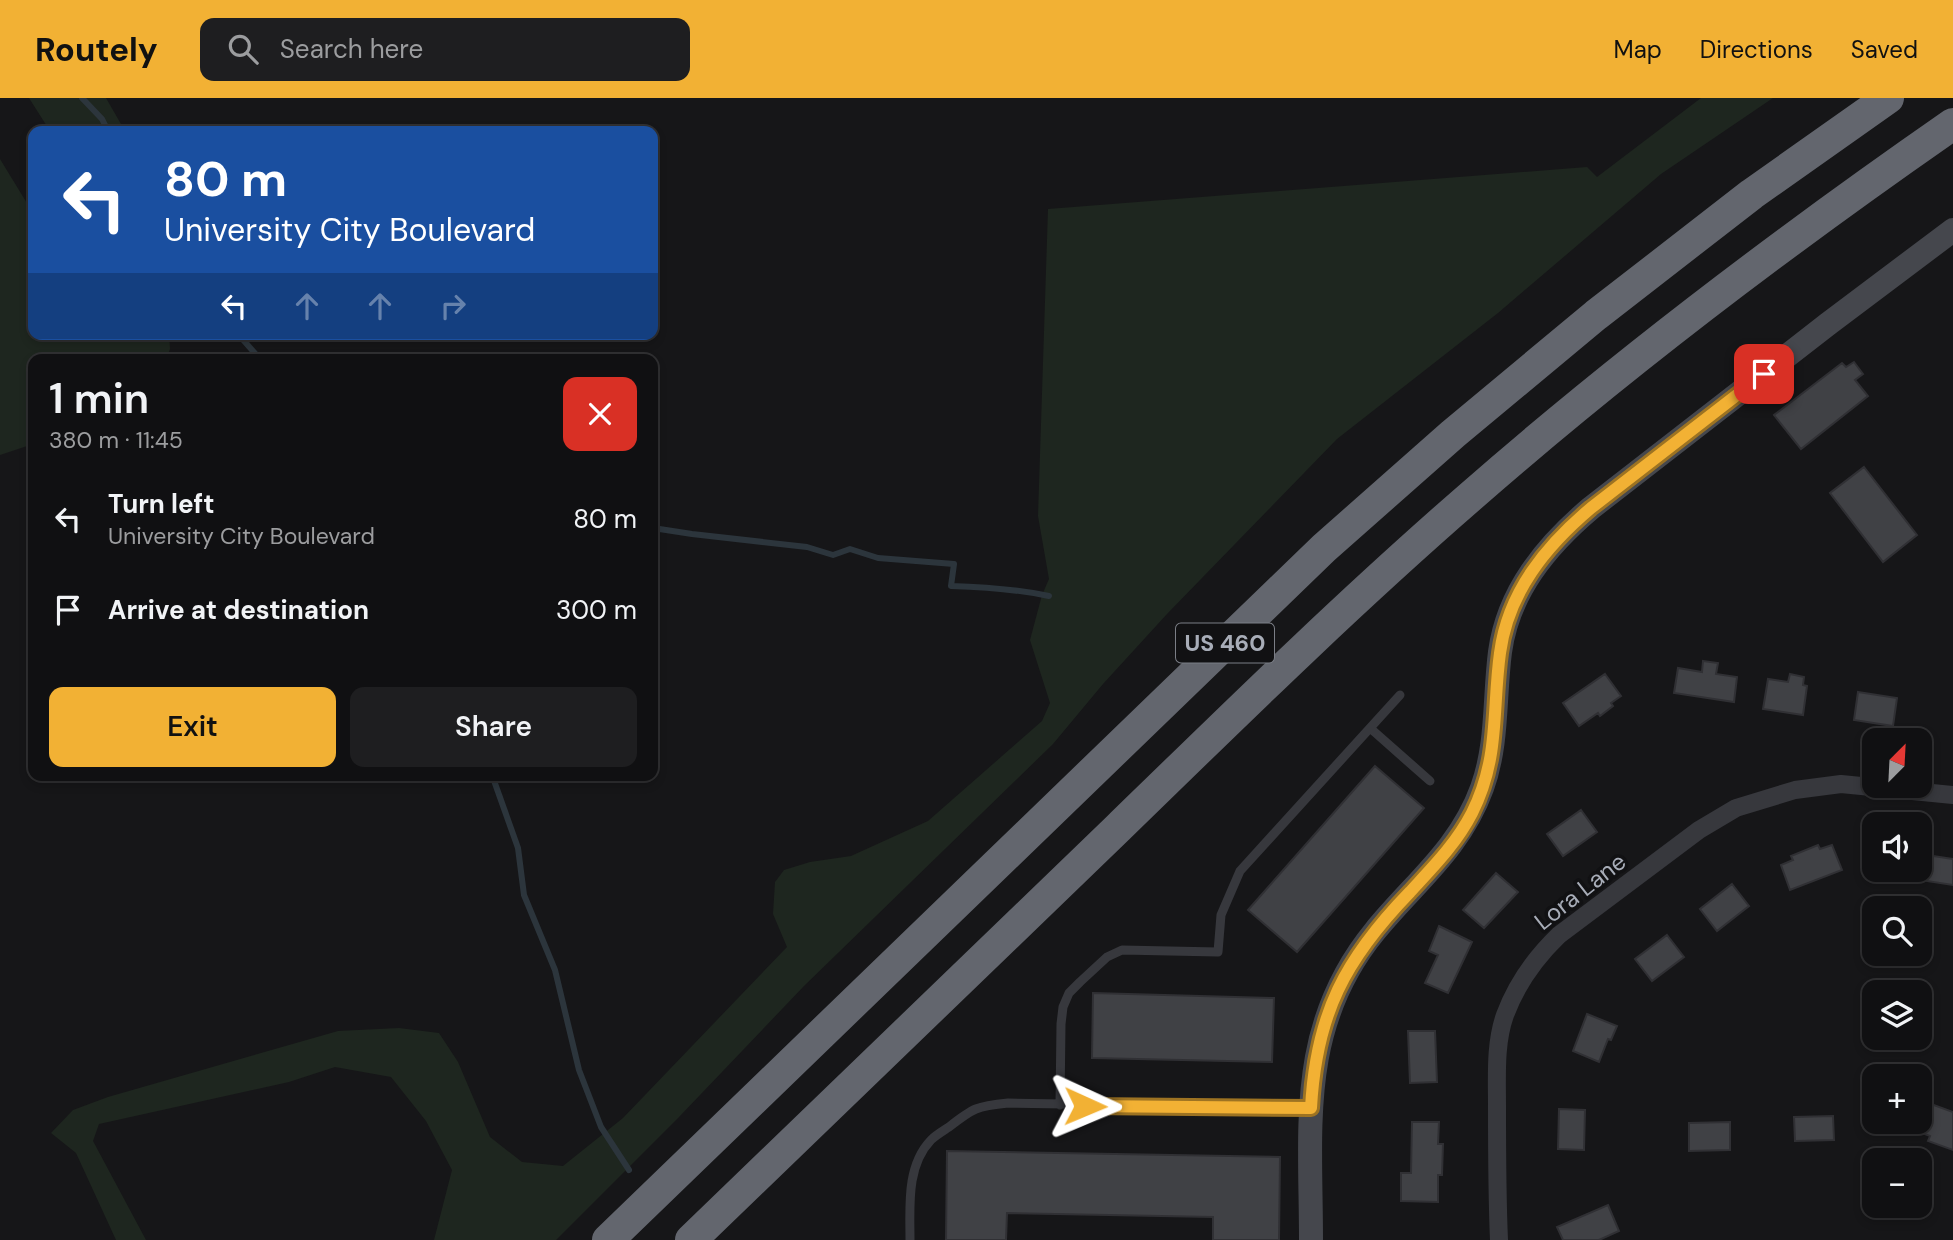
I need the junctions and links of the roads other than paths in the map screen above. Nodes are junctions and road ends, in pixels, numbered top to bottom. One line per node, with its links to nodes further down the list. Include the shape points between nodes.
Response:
1 (1888, 98): 10 (highway, US 460, via 1752,194 1596,315 1352,524)
2 (1953, 124): 11 (highway, US 460, via 1636,359 1414,546)
3 (1953, 230): 9 (main road, via 1591,508 1537,563 1515,602 1503,638 1493,747 1472,813 1446,853 1376,930 1346,971 1314,1062)
4 (1400, 695): 5 (lane)
5 (1370, 727): 6 (lane); 8 (lane, via 1240,871 1221,915 1218,952 1122,950 1107,957 1069,993 1061,1024)
6 (1430, 781)
7 (1953, 795): 14 (street, Lora Lane, via 1826,785 1736,807 1538,955 1505,1015 1497,1060)
8 (1060, 1105): 9 (lane); 12 (lane, via 980,1106 931,1140 919,1157 911,1187)
9 (1311, 1108): 13 (main road)
10 (608, 1240)
11 (691, 1240)
12 (910, 1240)
13 (1311, 1240)
14 (1499, 1240)

